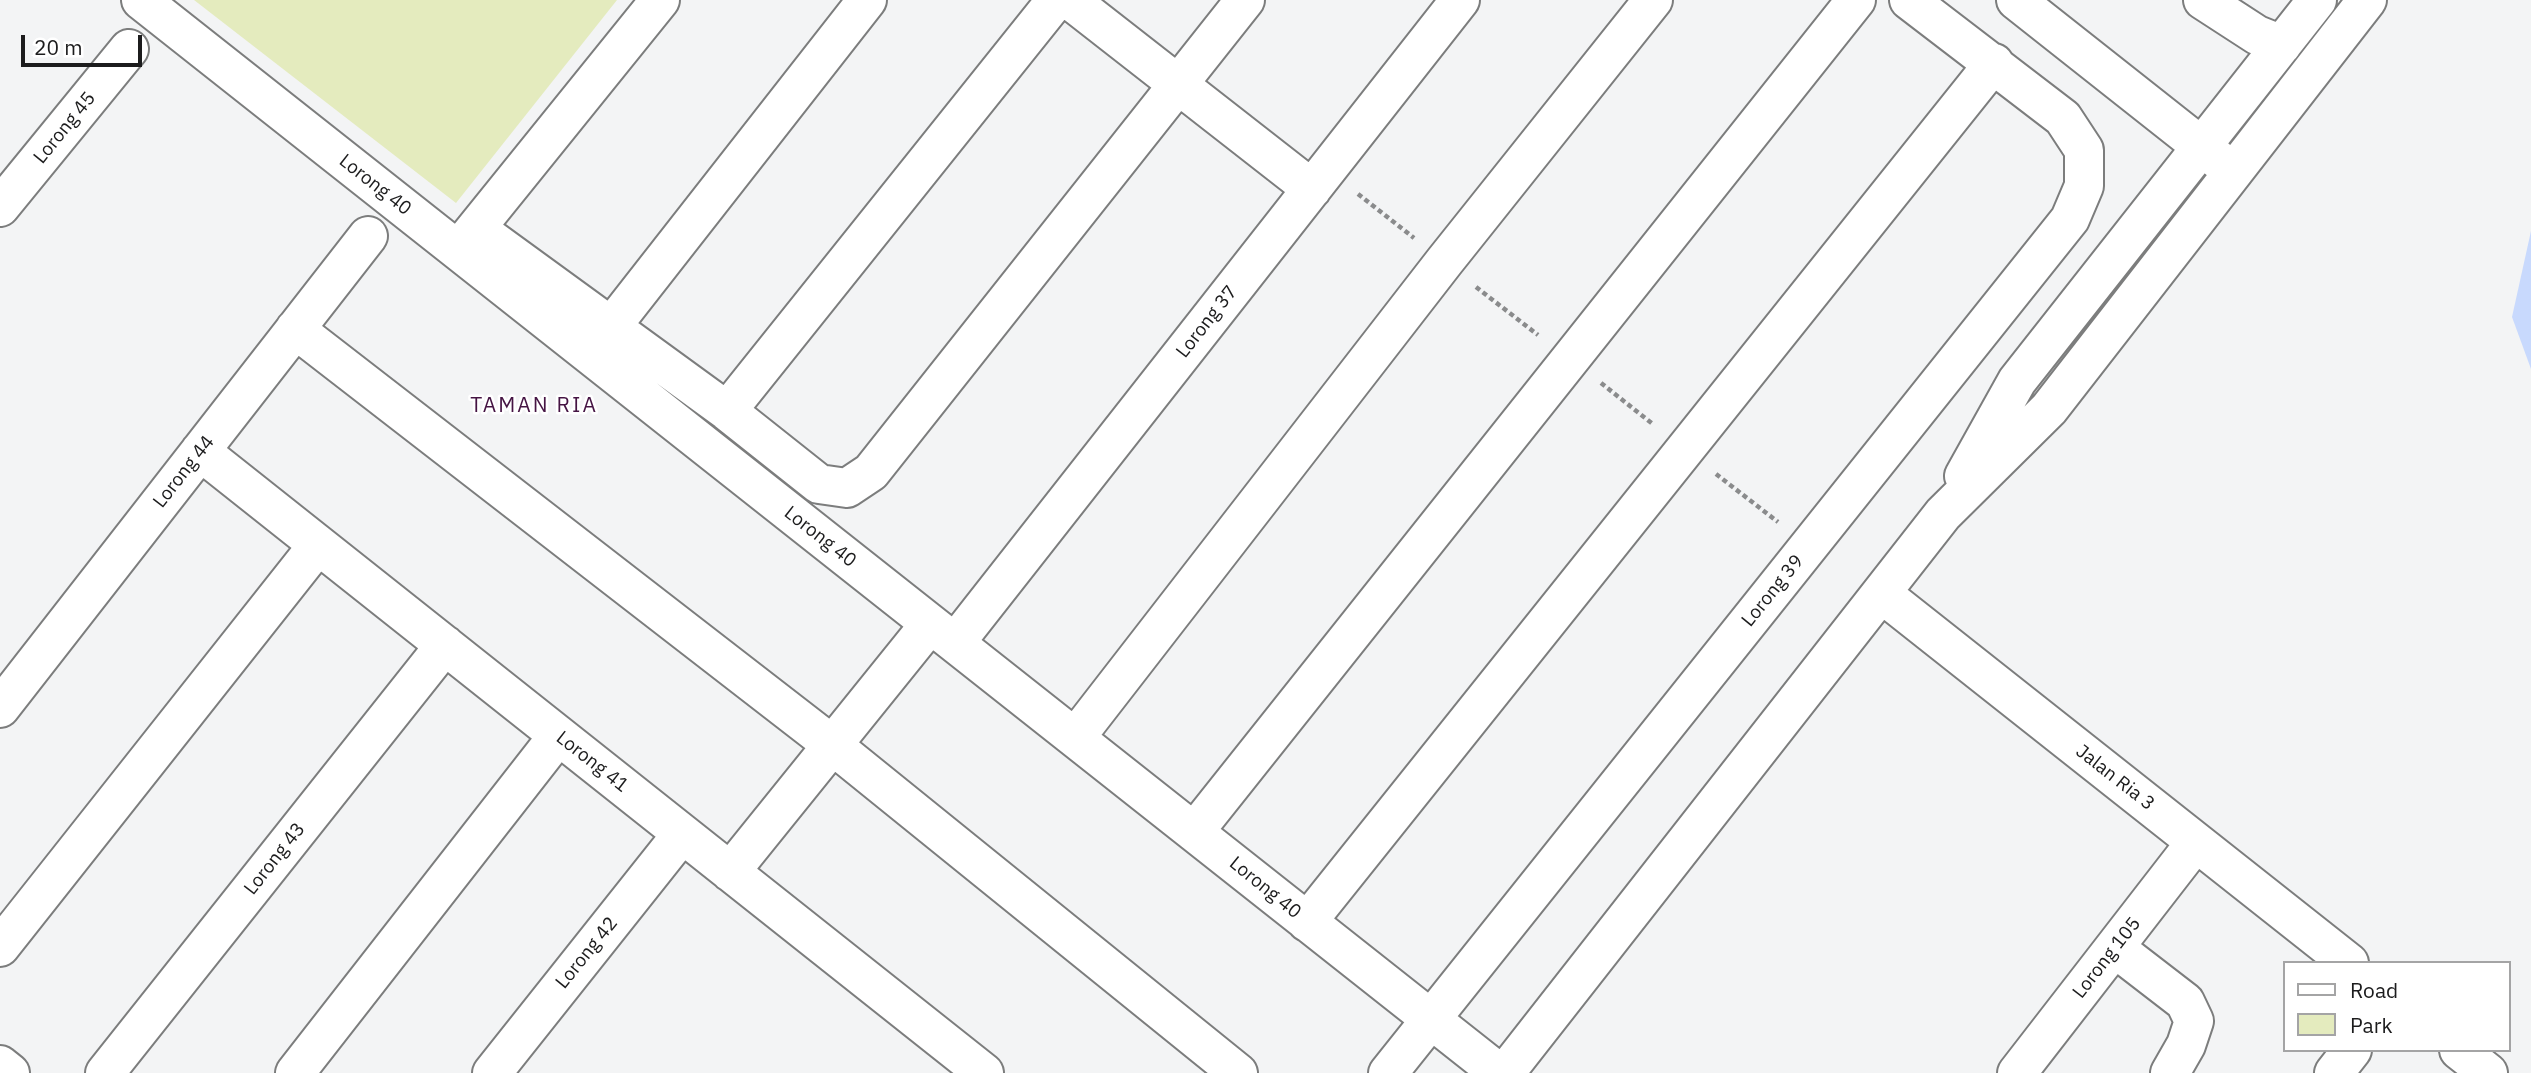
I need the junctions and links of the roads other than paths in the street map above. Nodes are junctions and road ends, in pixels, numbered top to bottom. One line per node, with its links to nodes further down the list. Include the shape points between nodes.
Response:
1 (141, 0): 24 (street, Lorong 40)
2 (660, 0): 24 (street)
3 (867, 0): 25 (street)
4 (1056, 0): 27 (street)
5 (1070, 0): 18 (street)
6 (1245, 0): 18 (street)
7 (1460, 0): 21 (street, Lorong 37)
8 (1653, 0): 36 (street)
9 (1856, 0): 38 (street)
10 (1909, 0): 17 (street)
11 (2016, 0): 19 (street)
12 (2318, 0): 15 (street)
13 (2367, 0): 20 (street)
14 (2211, 3): 15 (street)
15 (2282, 46): 19 (street)
16 (129, 48): 22 (street, Lorong 45)
17 (1994, 63): 42 (street); 46 (street, Lorong 39, via 2063,118 2084,150 2084,186 2070,219)
18 (1177, 84): 21 (street); 27 (street, via 871,472 847,488 819,484)
19 (2202, 147): 20 (street); 29 (street, via 2017,381)
20 (2235, 173): 29 (street, via 2049,409)
21 (1311, 189): 32 (street, Lorong 37)
22 (0, 207)
23 (368, 236): 26 (street, Lorong 44)
24 (467, 240): 25 (street); 32 (street, Lorong 40)
25 (611, 327): 27 (street)
26 (295, 329): 28 (street, Lorong 44); 37 (street)
27 (727, 411)
28 (200, 451): 30 (street, Lorong 41); 34 (street, Lorong 44)
29 (1943, 514): 31 (street)
30 (318, 545): 33 (street, Lorong 41); 43 (street)
31 (1881, 593): 40 (street, Jalan Ria 3); 57 (street)
32 (942, 633): 36 (street, Lorong 40); 37 (street, Lorong 37)
33 (445, 646): 35 (street, Lorong 41); 50 (street, Lorong 43)
34 (5, 690)
35 (558, 736): 39 (street, Lorong 41); 51 (street)
36 (1075, 738): 38 (street, Lorong 40)
37 (831, 744): 41 (street, Lorong 37); 54 (street)
38 (1194, 832): 42 (street, Lorong 40)
39 (682, 834): 41 (street, Lorong 41); 52 (street, Lorong 42)
40 (2196, 842): 44 (street, Lorong 105); 45 (street, Jalan Ria 3)
41 (730, 872): 53 (street, Lorong 41)
42 (1307, 922): 46 (street, Lorong 40)
43 (0, 947)
44 (2115, 948): 58 (street, Lorong 105); 59 (street, via 2185,1002 2194,1021)
45 (2346, 961)
46 (1430, 1019): 55 (street); 56 (street, Lorong 40)
47 (2462, 1052): 60 (street)
48 (0, 1065): 49 (street)
49 (10, 1073)
50 (105, 1073)
51 (295, 1073)
52 (492, 1073)
53 (984, 1073)
54 (1238, 1073)
55 (1388, 1073)
56 (1499, 1073)
57 (1505, 1073)
58 (2017, 1073)
59 (2170, 1073)
60 (2488, 1073)

